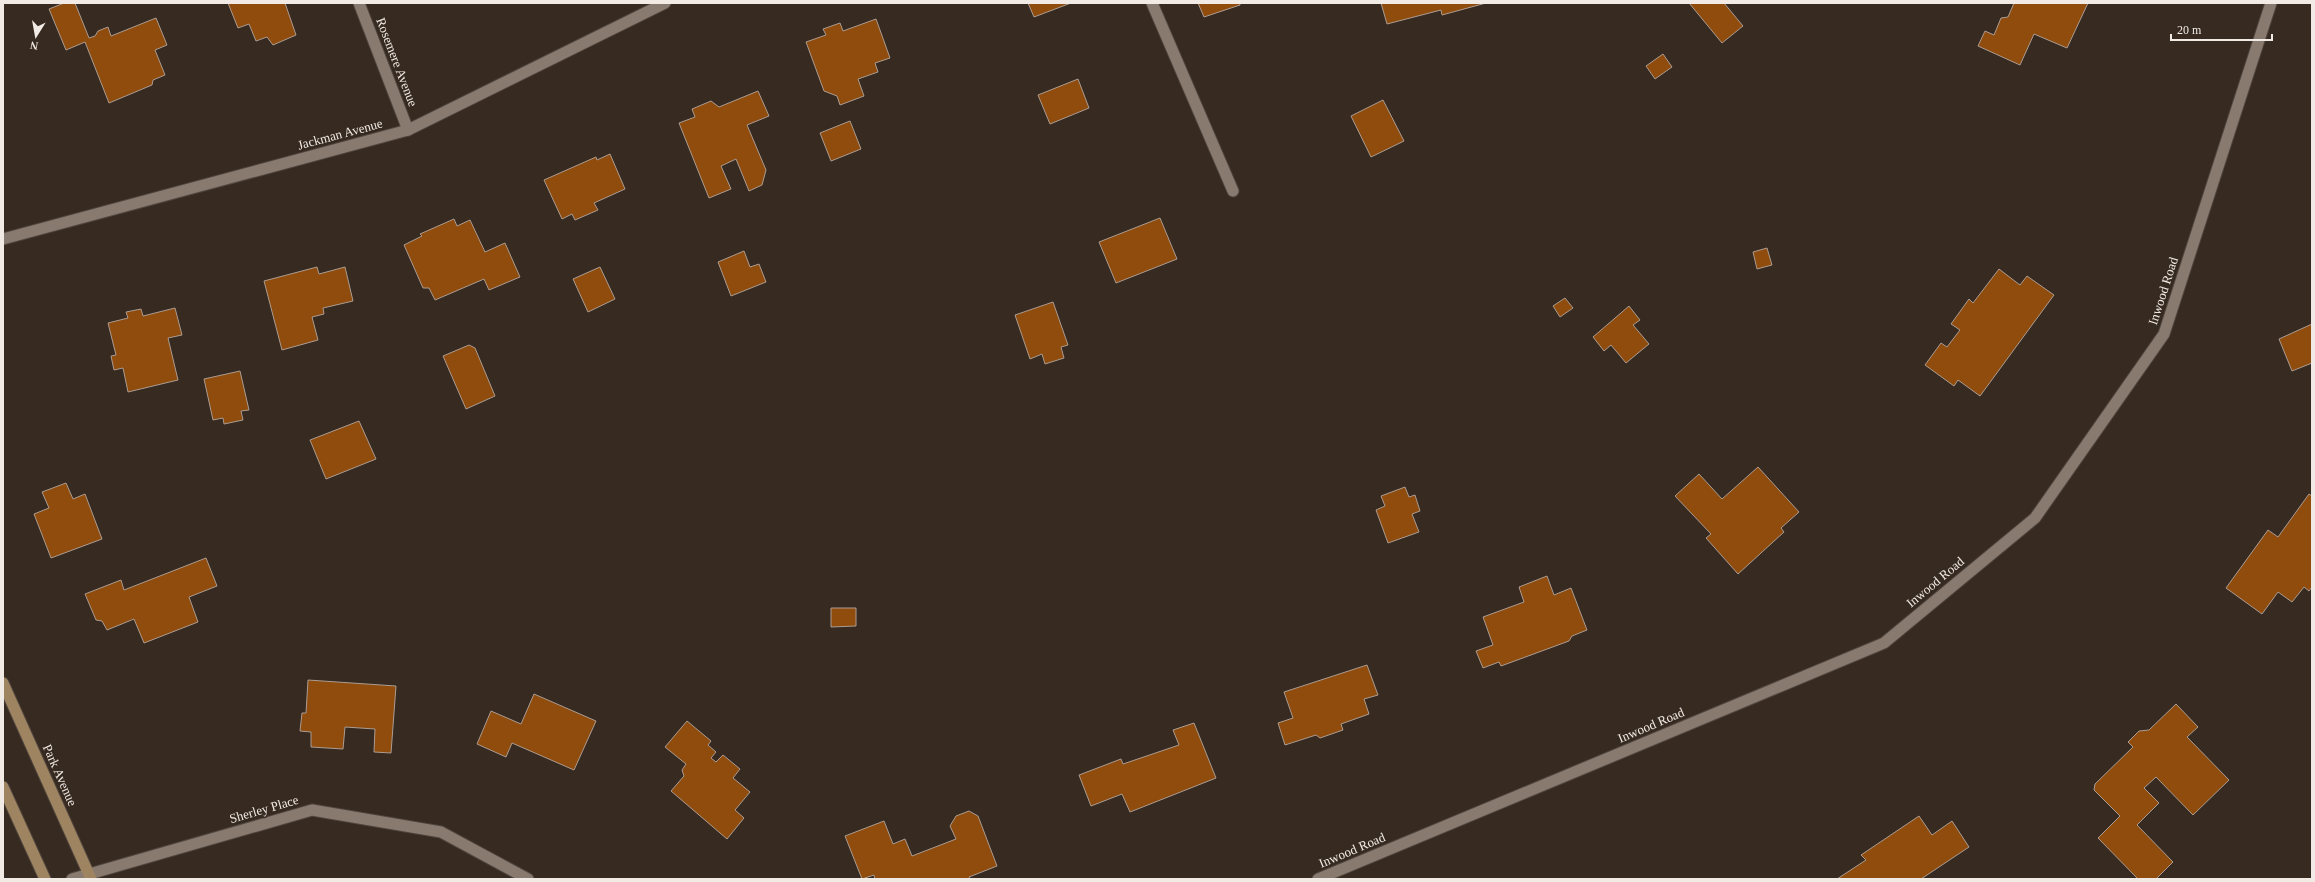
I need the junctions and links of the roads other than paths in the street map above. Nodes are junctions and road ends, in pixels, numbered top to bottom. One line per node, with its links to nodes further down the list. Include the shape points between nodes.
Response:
1 (359, 3): 5 (street, Rosemere Avenue)
2 (665, 3): 5 (street, Jackman Avenue)
3 (1152, 3): 6 (street)
4 (2271, 3): 14 (street, Inwood Road, via 2164,334 2035,518 1884,643)
5 (408, 130): 7 (street, Jackman Avenue)
6 (1233, 191)
7 (3, 238)
8 (3, 683): 10 (main road, Park Avenue)
9 (3, 787): 11 (main road)
10 (90, 877): 12 (street, Sherley Place); 13 (street, Sherley Place, via 312,810 441,832)
11 (45, 879)
12 (72, 879)
13 (528, 879)
14 (1318, 879)

